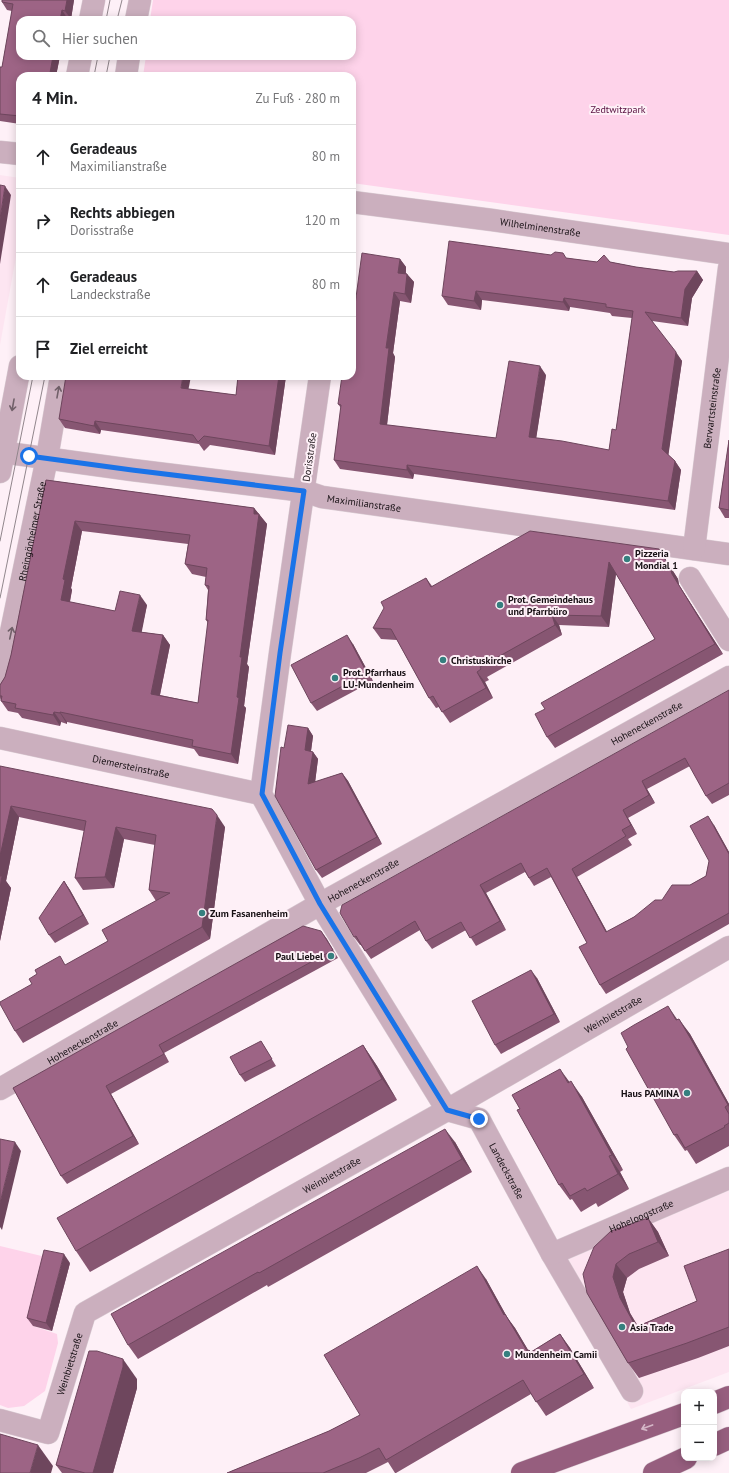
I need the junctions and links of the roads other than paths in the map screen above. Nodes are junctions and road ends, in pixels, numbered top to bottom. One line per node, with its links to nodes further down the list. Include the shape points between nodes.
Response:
1 (94, 0): 3 (street)
2 (140, 0): 4 (street)
3 (91, 16)
4 (137, 16)
5 (80, 60): 7 (street)
6 (128, 60): 8 (street)
7 (78, 72)
8 (127, 72)
9 (0, 152): 10 (street)
10 (16, 154)
11 (356, 203): 12 (street, Wilhelminenstraße)
12 (729, 254)
13 (729, 268): 20 (street, Berwartsteinstraße)
14 (17, 380): 18 (street, one-way to 18)
15 (60, 380): 17 (street, Rheingönheimer Straße, one-way to 15)
16 (319, 380): 19 (street, Dorisstraße)
17 (47, 458): 18 (street, Maximilianstraße); 19 (street, Maximilianstraße); 25 (street, Rheingönheimer Straße, one-way to 17)
18 (1, 459)
19 (304, 491): 20 (street, Maximilianstraße, via 322,497); 27 (street, Dorisstraße)
20 (694, 549): 21 (street, Maximilianstraße)
21 (729, 554)
22 (690, 578): 23 (street)
23 (729, 640)
24 (729, 677): 28 (street, Hoheneckenstraße)
25 (0, 685)
26 (0, 738): 27 (street, Diemersteinstraße)
27 (262, 794): 28 (street)
28 (320, 904): 30 (street, Hoheneckenstraße); 31 (street)
29 (729, 948): 31 (street, Weinbietstraße)
30 (0, 1089)
31 (447, 1110): 33 (street, Landeckstraße, via 479,1119); 38 (street, Weinbietstraße, via 85,1313 48,1433)
32 (729, 1178): 33 (street, Hoheloogstraße)
33 (552, 1254): 34 (street, Landeckstraße)
34 (632, 1391)
35 (729, 1397): 36 (highway)
36 (717, 1402)
37 (681, 1415): 42 (highway, one-way to 42)
38 (0, 1420)
39 (729, 1438): 40 (highway)
40 (717, 1444)
41 (681, 1460): 43 (highway)
42 (522, 1473)
43 (654, 1473)

